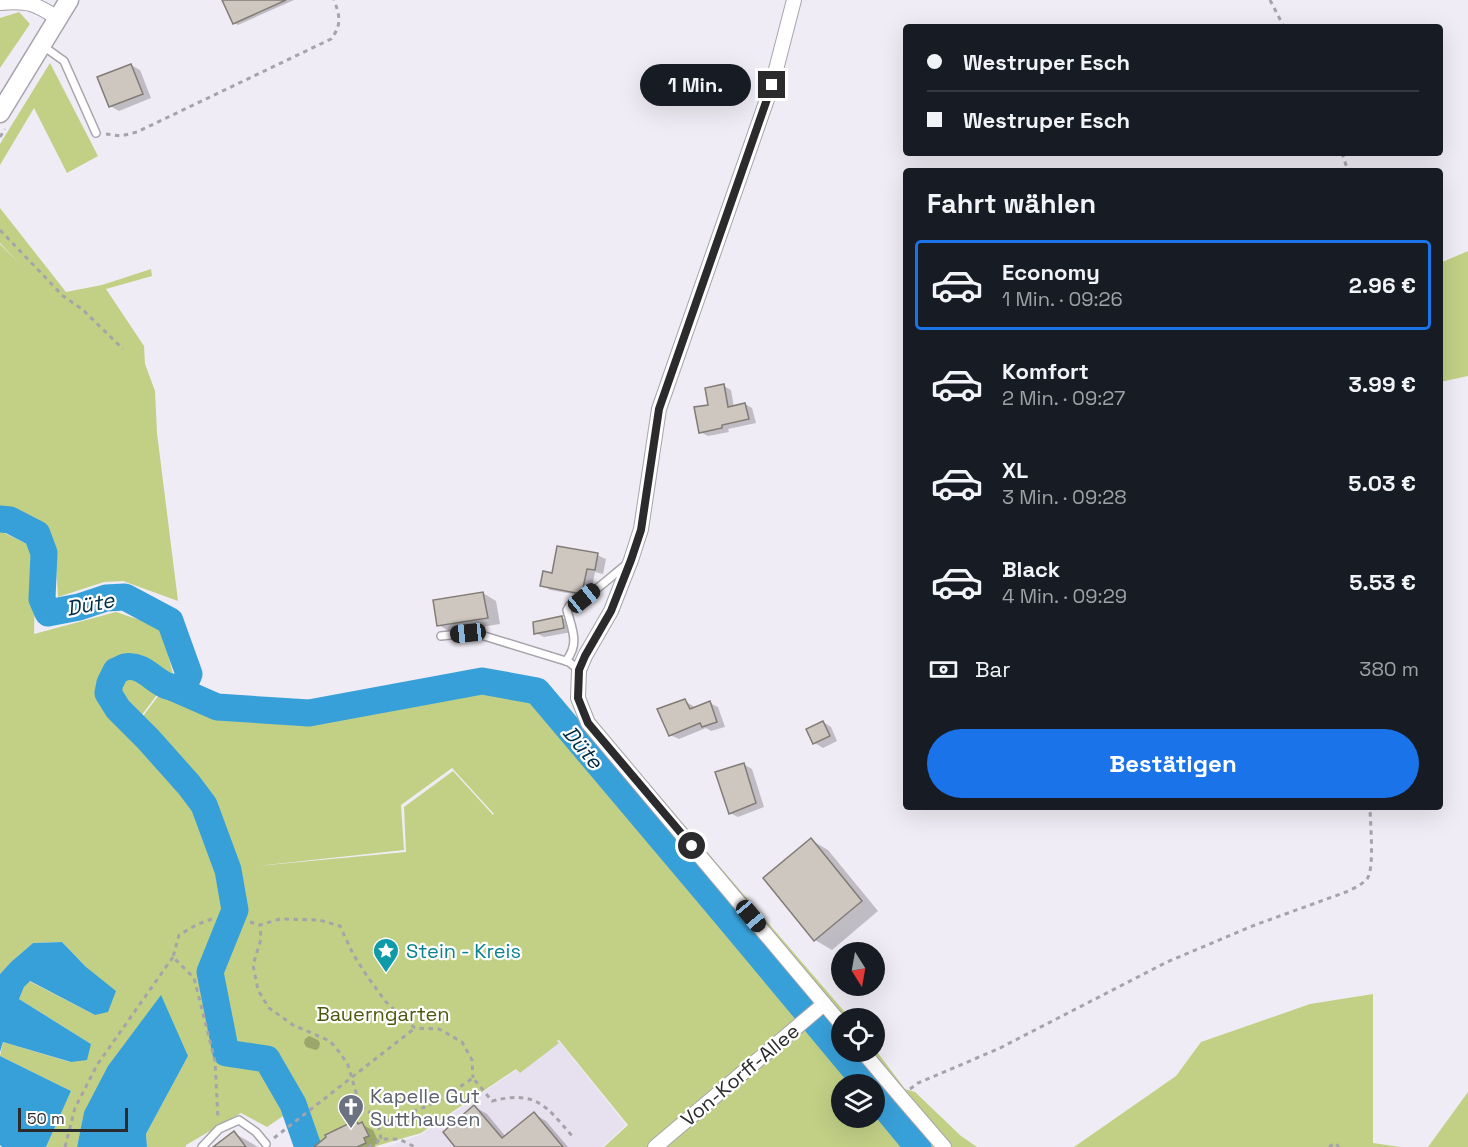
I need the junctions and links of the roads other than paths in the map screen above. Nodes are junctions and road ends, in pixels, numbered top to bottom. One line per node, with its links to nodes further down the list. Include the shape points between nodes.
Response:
1 (16, 0): 4 (street); 5 (street)
2 (69, 0): 6 (street)
3 (794, 0): 10 (street, via 772,85 659,409 641,530)
4 (32, 1): 6 (street)
5 (0, 3)
6 (58, 18): 7 (street)
7 (42, 45): 8 (street); 9 (lane, via 64,61)
8 (0, 113)
9 (96, 133)
10 (631, 560): 12 (lane, via 568,606 574,643); 13 (street, via 611,611)
11 (441, 636): 12 (lane, via 481,635)
12 (566, 661): 13 (lane)
13 (579, 670): 14 (street, via 578,698 588,723)
14 (820, 1008): 15 (street); 19 (street, Von-Korff-Allee)
15 (831, 1016)
16 (871, 1062): 20 (street)
17 (266, 1144): 18 (lane, via 239,1120 219,1129)
18 (202, 1147)
19 (655, 1147)
20 (944, 1147)

